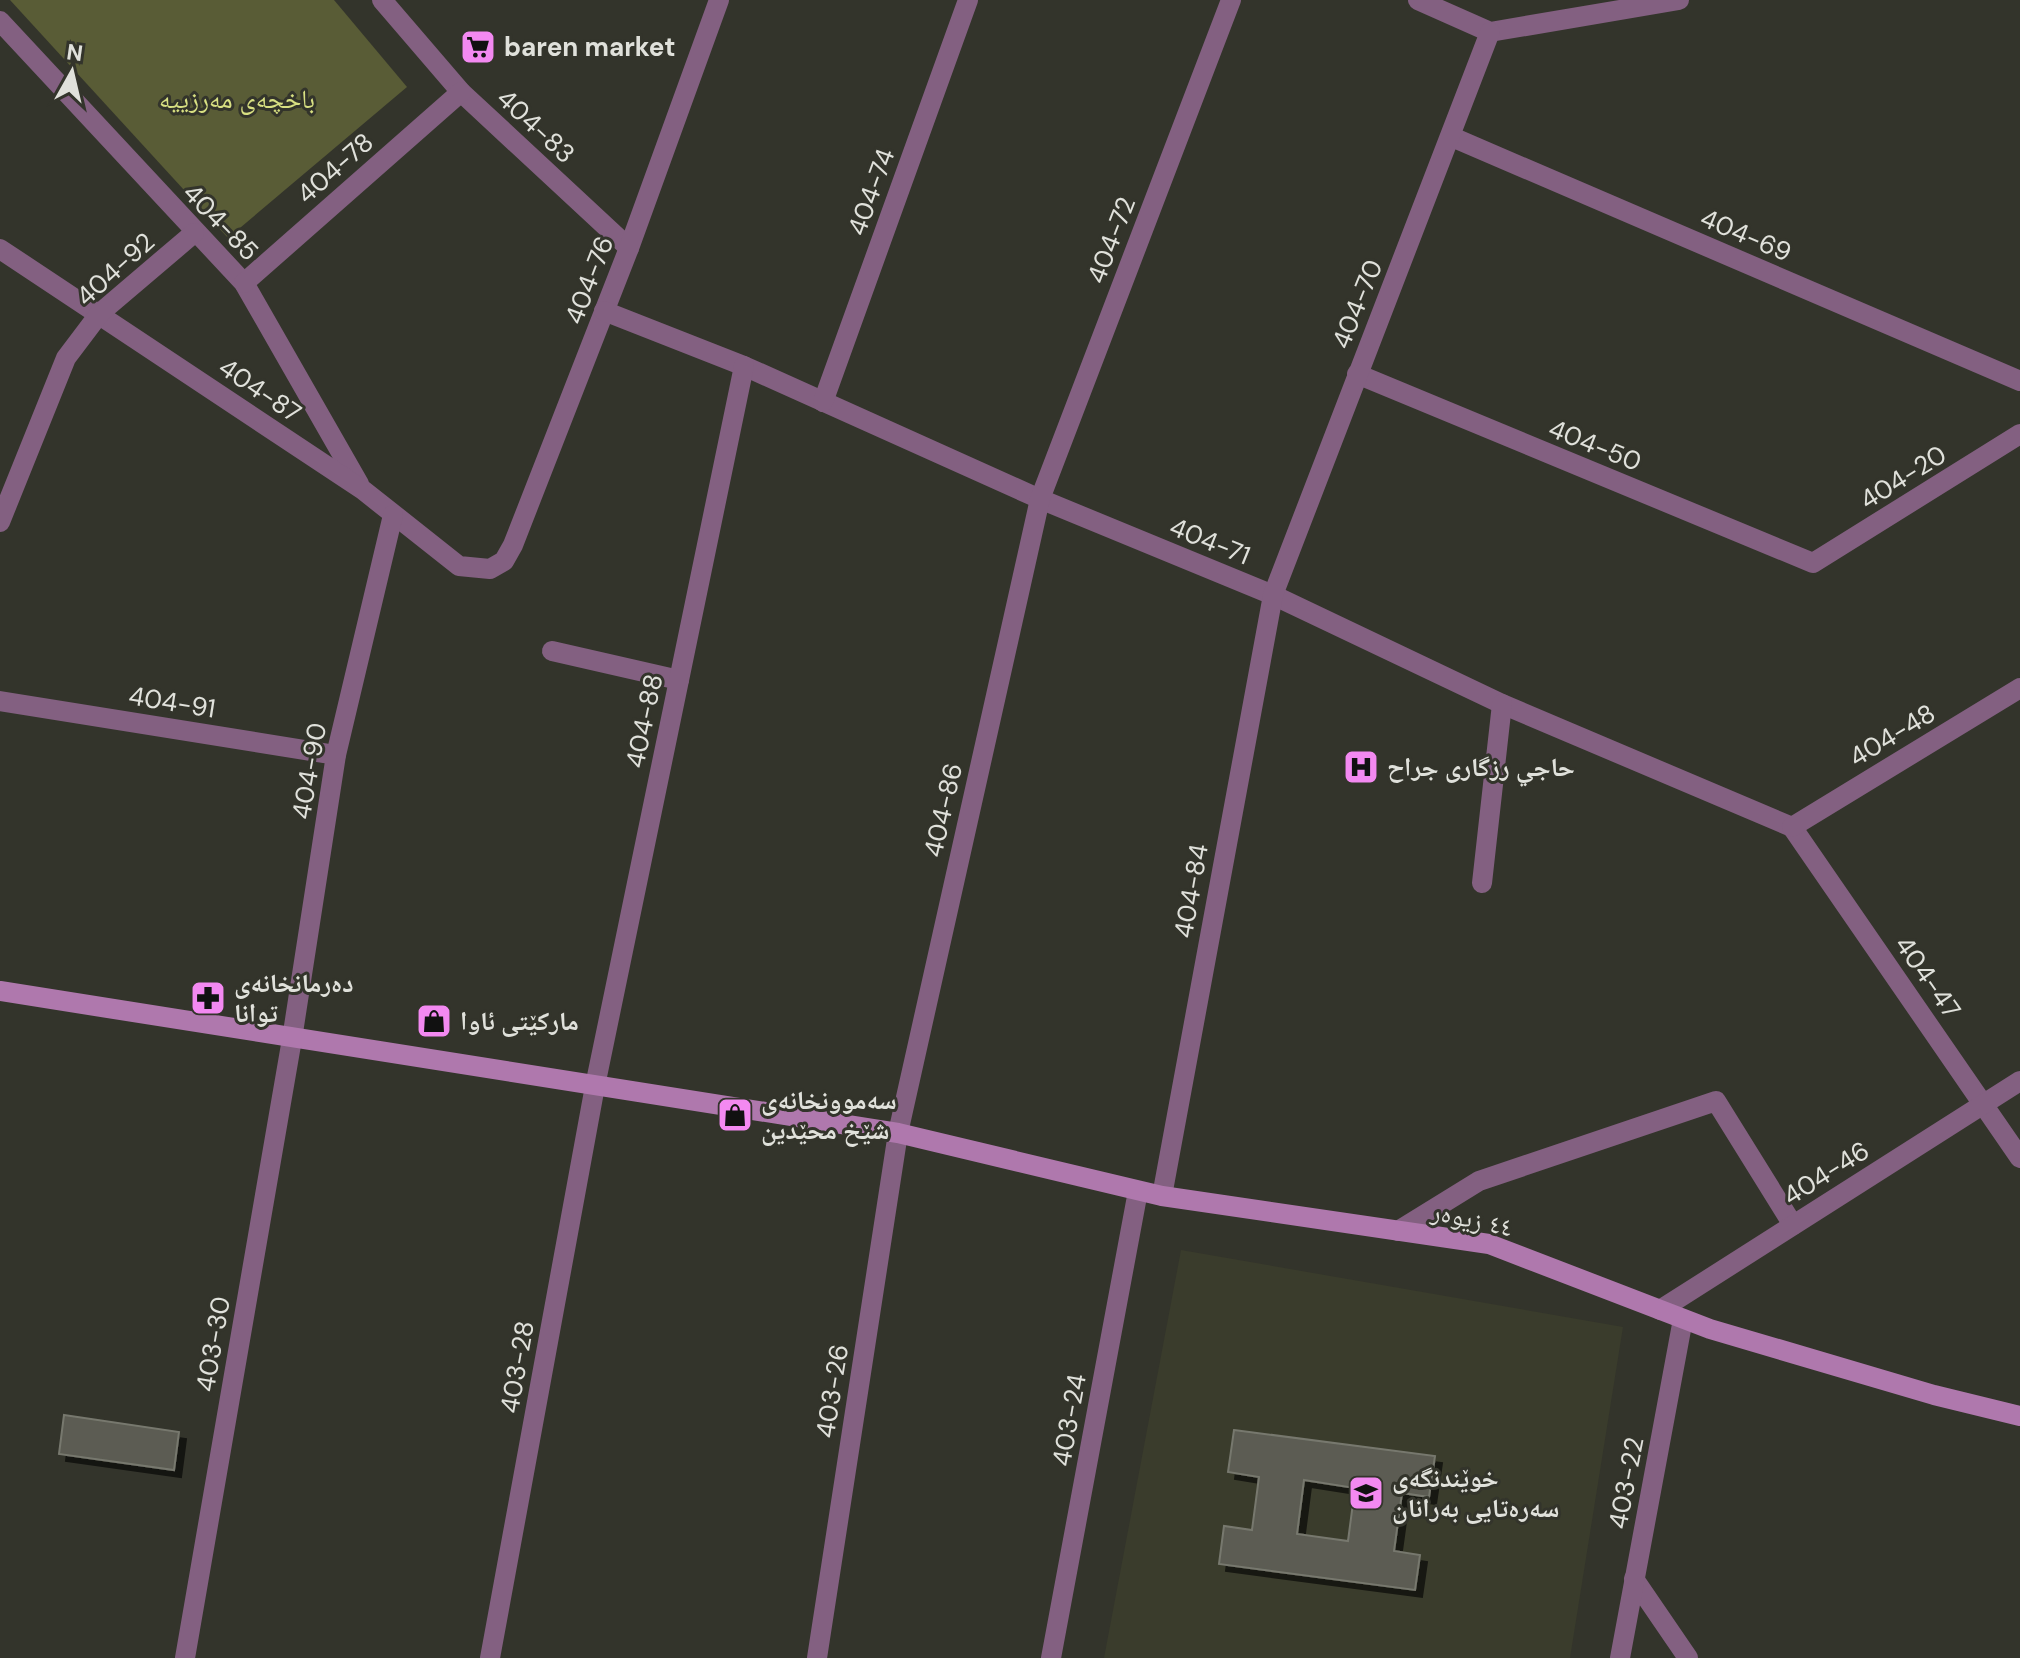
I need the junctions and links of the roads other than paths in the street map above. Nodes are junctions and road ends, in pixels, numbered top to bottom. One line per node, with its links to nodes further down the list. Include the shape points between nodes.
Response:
1 (382, 0): 10 (street, 404-83)
2 (719, 0): 13 (street, 404-76)
3 (968, 0): 21 (street, 404-74)
4 (1231, 0): 24 (street, 404-72)
5 (1418, 0): 7 (street)
6 (1679, 0): 9 (street)
7 (1440, 4): 9 (street)
8 (0, 21): 12 (street, 404-85)
9 (1490, 32): 11 (street, 404-70)
10 (461, 92): 13 (street, 404-83); 15 (street, 404-78)
11 (1452, 137): 19 (street, 404-70); 20 (street, 404-69)
12 (194, 233): 15 (street, 404-85); 17 (street, 404-92)
13 (629, 248): 16 (street, 404-76)
14 (0, 249): 17 (street, 404-87)
15 (244, 283): 23 (street, 404-85)
16 (604, 311): 18 (street, 404-71); 28 (street, 404-76, via 513,545 504,561)
17 (100, 313): 23 (street, 404-87); 26 (street, 404-92, via 66,358)
18 (744, 366): 21 (street, 404-71); 31 (street, 404-88)
19 (1357, 374): 27 (street, 404-50); 29 (street, 404-70)
20 (2020, 381)
21 (823, 402): 24 (street, 404-71)
22 (2020, 434): 27 (street, 404-20)
23 (363, 490): 25 (street, 404-87)
24 (1040, 499): 29 (street, 404-71); 43 (street, 404-86)
25 (393, 515): 28 (street, 404-87, via 459,566); 35 (street, 404-90)
26 (0, 522)
27 (1813, 563)
28 (490, 569)
29 (1273, 595): 34 (street, 404-71); 46 (street, 404-84)
30 (552, 651): 31 (street)
31 (679, 680): 41 (street, 404-88)
32 (2020, 688): 36 (street, 404-48)
33 (0, 701): 35 (street, 404-91)
34 (1502, 704): 36 (street, 404-71); 37 (street)
35 (336, 755): 39 (street, 404-90)
36 (1792, 827): 42 (street, 404-47)
37 (1482, 883)
38 (0, 991): 39 (street, ٤٤ زیوەر)
39 (292, 1039): 41 (street, ٤٤ زیوەر); 53 (street, 403-30)
40 (2020, 1081): 42 (street, 404-46)
41 (595, 1086): 43 (street, ٤٤ زیوەر); 54 (street, 403-28)
42 (1984, 1104): 44 (street, 404-47); 47 (street, 404-46)
43 (898, 1133): 45 (street, ٤٤ زیوەر); 55 (street, 403-26)
44 (2020, 1158)
45 (1138, 1191): 46 (street, ٤٤ زیوەر); 56 (street, 403-24)
46 (1162, 1196): 48 (street, ٤٤ زیوەر)
47 (1793, 1225): 48 (street, via 1716,1101 1479,1181); 49 (street, 404-46)
48 (1398, 1231): 49 (street, ٤٤ زیوەر, via 1489,1244)
49 (1660, 1310): 50 (street, ٤٤ زیوەر)
50 (1683, 1319): 51 (street, ٤٤ زیوەر); 52 (street, 403-22)
51 (2020, 1416)
52 (1634, 1579): 57 (street, 403-22); 58 (street)
53 (185, 1658)
54 (490, 1658)
55 (817, 1658)
56 (1051, 1658)
57 (1620, 1658)
58 (1688, 1658)

